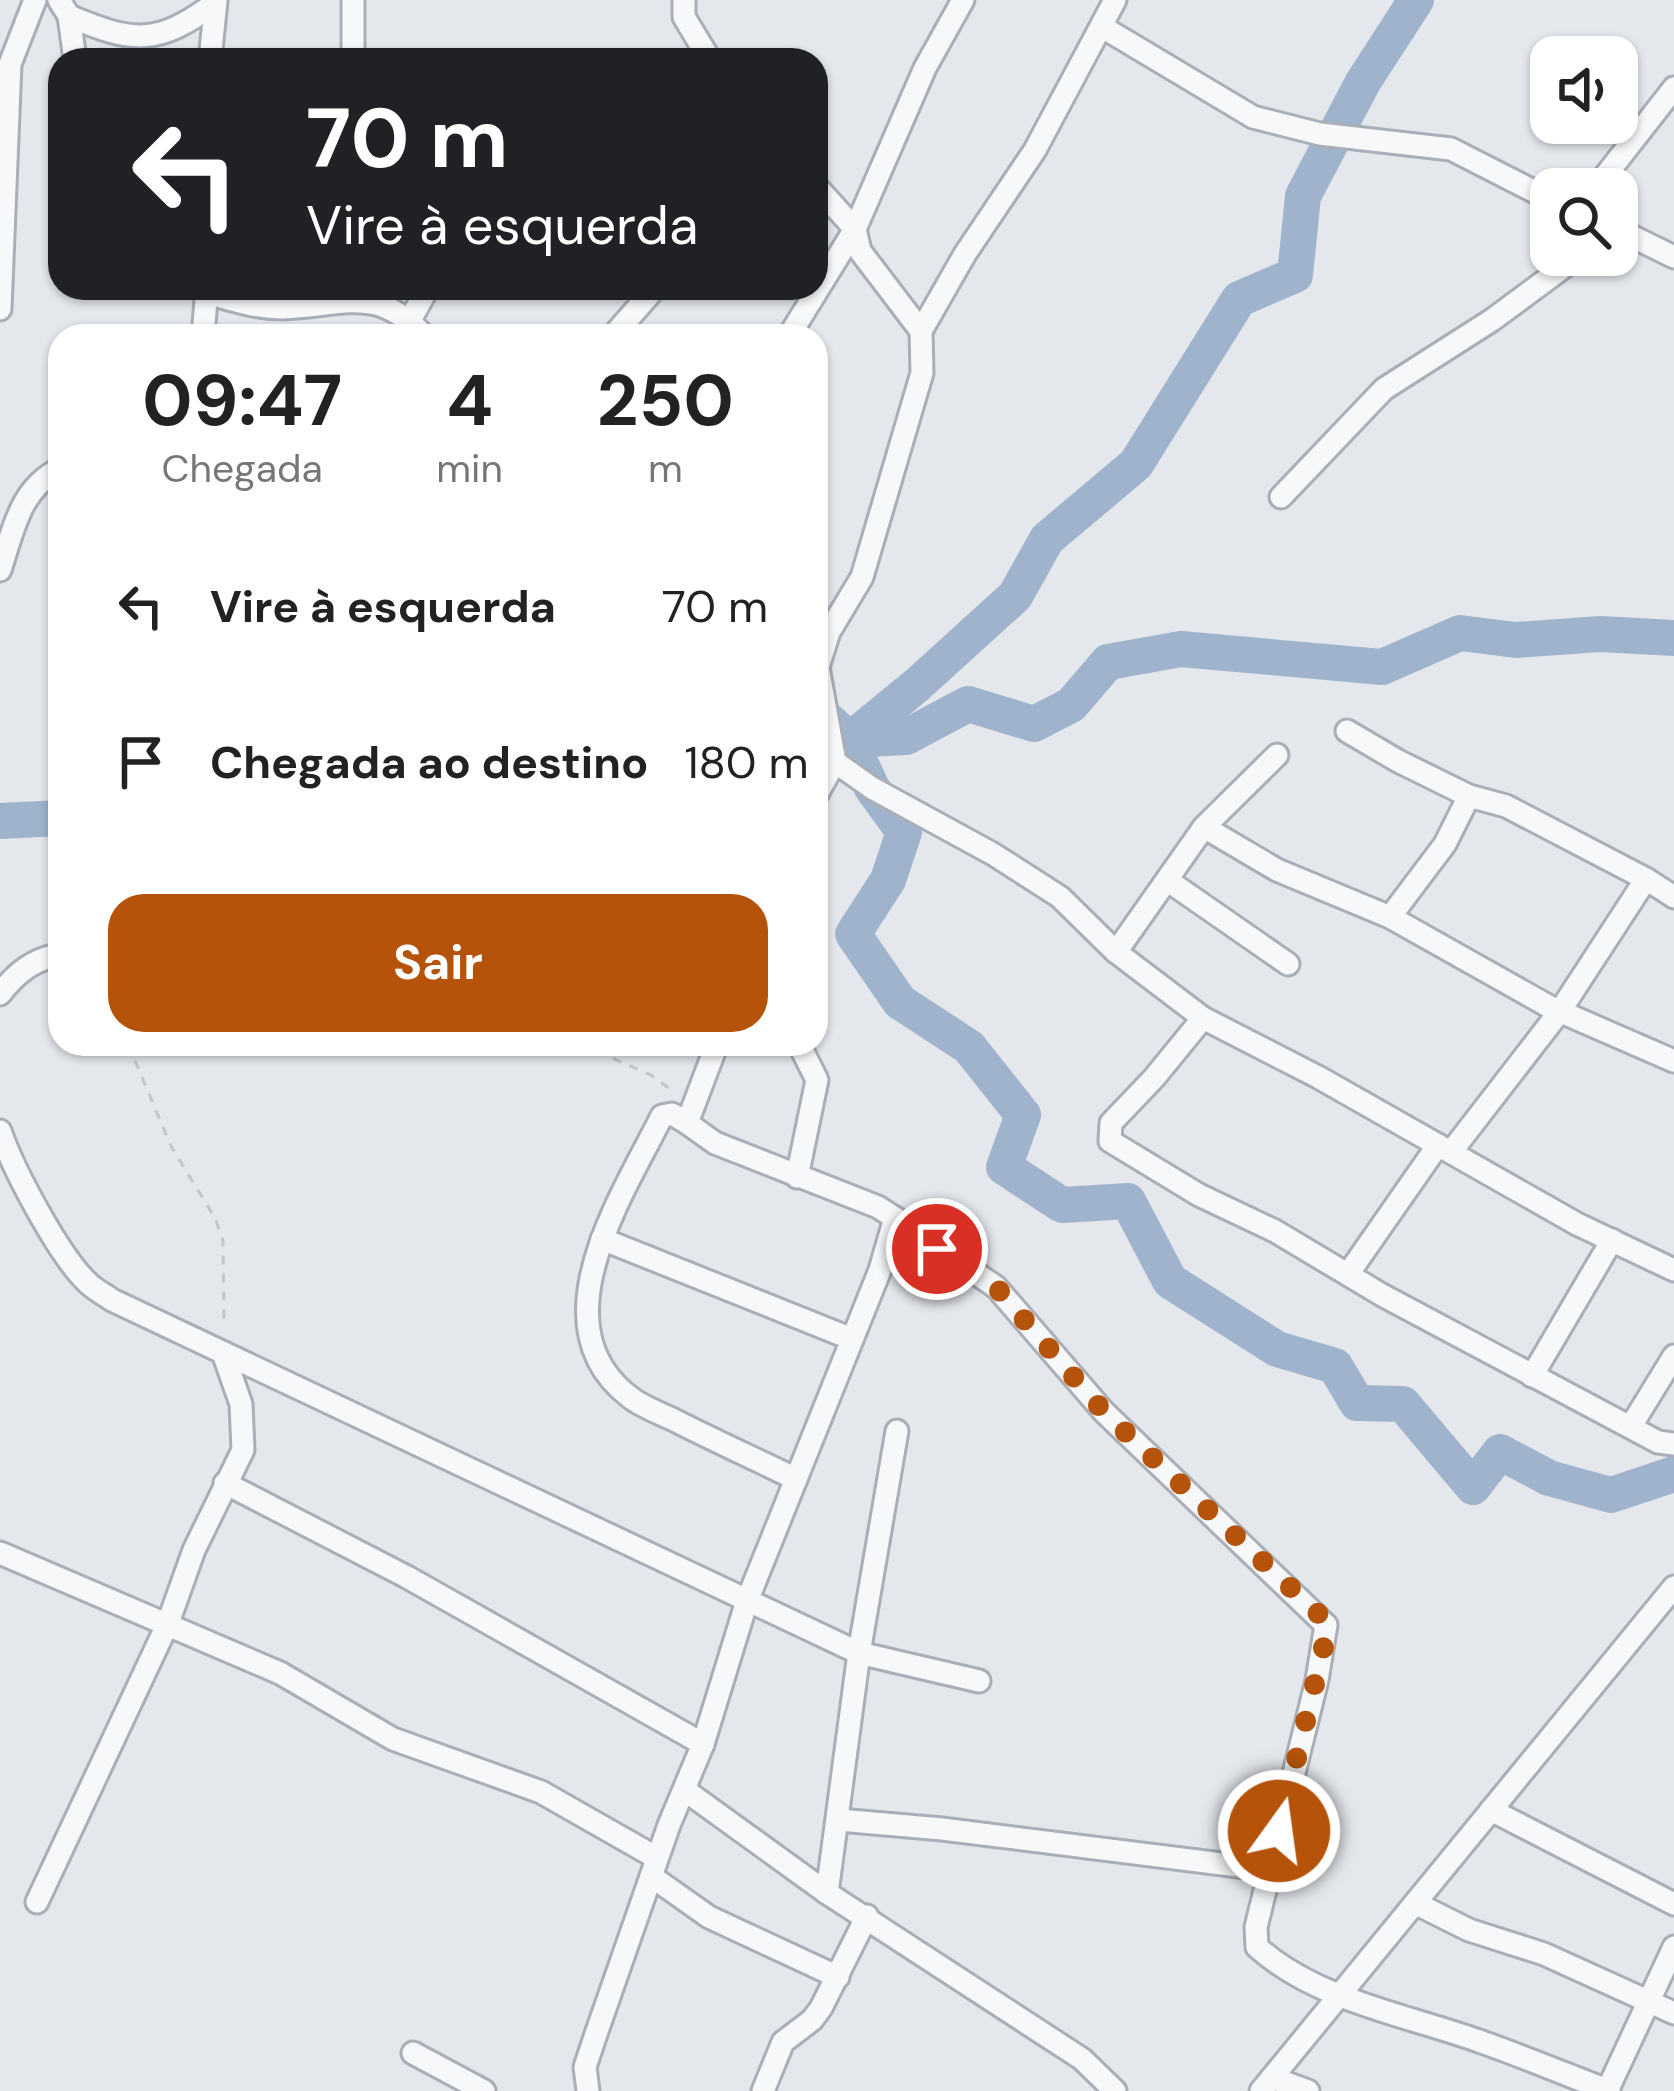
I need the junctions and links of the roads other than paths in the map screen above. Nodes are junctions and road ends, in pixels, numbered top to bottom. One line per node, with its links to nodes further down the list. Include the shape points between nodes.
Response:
1 (35, 0): 13 (street)
2 (353, 0): 11 (street)
3 (684, 0): 12 (street, via 684,17)
4 (963, 0): 18 (street)
5 (1115, 0): 8 (street)
6 (215, 2): 7 (street, via 183,27 132,37); 10 (street)
7 (64, 8): 9 (street)
8 (1104, 28): 16 (street, via 1253,117 1320,134 1451,149); 28 (street)
9 (72, 48)
10 (211, 48)
11 (353, 48)
12 (703, 48)
13 (5, 67): 25 (street, via 11,112)
14 (1674, 88): 15 (street)
15 (1609, 168)
16 (1530, 189)
17 (828, 200): 18 (street)
18 (854, 229): 21 (street); 28 (street, via 860,251)
19 (1638, 239): 20 (street)
20 (1674, 257)
21 (828, 272)
22 (1552, 276): 30 (street, via 1384,389)
23 (236, 300): 26 (street, via 280,308 371,301)
24 (645, 300): 27 (street)
25 (0, 309)
26 (412, 324)
27 (624, 324)
28 (921, 331): 32 (street, via 922,373 862,578)
29 (48, 475): 31 (street, via 26,497)
30 (1280, 497)
31 (0, 570)
32 (828, 635)
33 (828, 723): 36 (street)
34 (1347, 730): 38 (street)
35 (1277, 755): 39 (street)
36 (835, 762): 37 (street); 44 (street, via 1060,897)
37 (828, 775)
38 (1469, 796): 40 (street, via 1507,806); 43 (street, via 1445,844)
39 (1204, 827): 41 (street); 43 (street, via 1277,870)
40 (1646, 879): 42 (street); 48 (street)
41 (1167, 880): 44 (street); 46 (street)
42 (1674, 897)
43 (1390, 916): 48 (street)
44 (1116, 952): 49 (street)
45 (48, 956): 47 (street)
46 (1288, 964)
47 (0, 994)
48 (1560, 1011): 52 (street); 55 (street)
49 (1203, 1018): 55 (street); 61 (street, via 1111,1123 1110,1141)
50 (713, 1056): 53 (street)
51 (805, 1056): 56 (street, via 817,1079)
52 (1674, 1061)
53 (691, 1115): 56 (street, via 716,1143); 58 (street, via 662,1116)
54 (0, 1131): 63 (street, via 89,1284)
55 (1444, 1149): 59 (street); 61 (street)
56 (796, 1178): 57 (street)
57 (895, 1218): 62 (street); 83 (street, via 996,1287 1104,1412 1324,1619)
58 (602, 1239): 62 (street); 69 (street, via 587,1310 605,1373 632,1399)
59 (1612, 1240): 60 (street); 65 (street)
60 (1674, 1270)
61 (1348, 1274): 65 (street)
62 (852, 1339): 69 (street)
63 (223, 1353): 70 (street, via 244,1430); 73 (street)
64 (1674, 1356): 66 (street)
65 (1532, 1376): 66 (street)
66 (1631, 1426): 68 (street)
67 (897, 1432): 76 (street)
68 (1674, 1444)
69 (796, 1479): 73 (street)
70 (225, 1483): 75 (street); 78 (street)
71 (0, 1553): 75 (street)
72 (1674, 1587): 74 (street)
73 (748, 1601): 76 (street); 78 (street)
74 (1666, 1612): 80 (street)
75 (168, 1623): 82 (street, via 280,1673 393,1739 541,1792); 85 (street)
76 (859, 1653): 77 (street); 81 (street)
77 (979, 1681)
78 (703, 1744): 79 (street)
79 (686, 1791): 82 (street); 84 (street)
80 (1491, 1810): 86 (street); 87 (street)
81 (839, 1820): 83 (street); 84 (street)
82 (654, 1867): 90 (street, via 709,1917); 97 (street, via 585,2067)
83 (1270, 1870): 91 (street, via 1257,1947)
84 (827, 1893): 88 (street)
85 (37, 1902)
86 (1415, 1903): 91 (street); 92 (street)
87 (1674, 1904)
88 (867, 1916): 90 (street); 99 (street, via 1082,2059)
89 (1674, 1947): 92 (street)
90 (838, 1977): 98 (street, via 812,2020 783,2042)
91 (1340, 1994): 95 (street); 101 (street)
92 (1647, 1999): 93 (street); 101 (street)
93 (1674, 2013)
94 (413, 2053): 96 (street)
95 (1266, 2085): 100 (street)
96 (484, 2091)
97 (588, 2091)
98 (764, 2091)
99 (1115, 2091)
100 (1308, 2091)
101 (1608, 2091)

